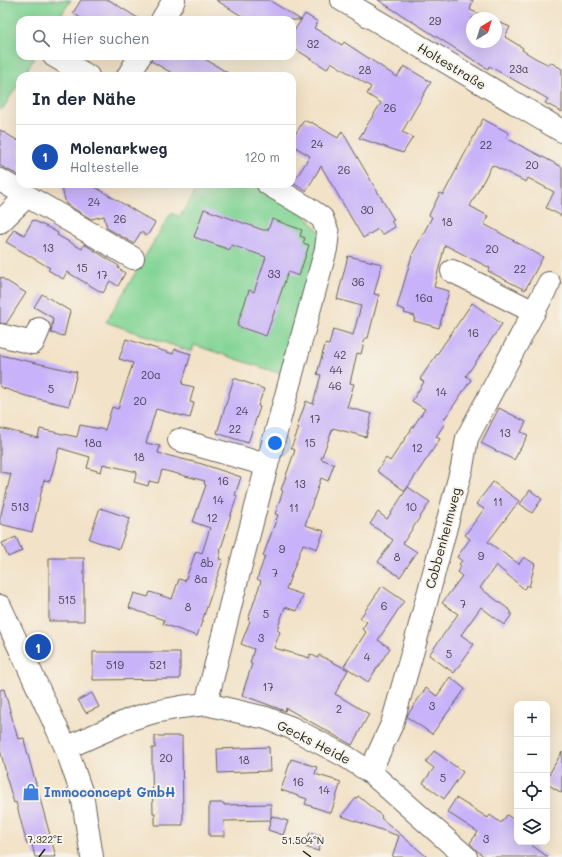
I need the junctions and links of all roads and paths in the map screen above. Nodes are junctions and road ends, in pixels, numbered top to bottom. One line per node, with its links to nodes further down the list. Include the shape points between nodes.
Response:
1 (174, 0): 3 (street)
2 (342, 0): 8 (street, Holtestraße)
3 (164, 16)
4 (61, 60): 6 (street)
5 (138, 60): 7 (street)
6 (81, 72)
7 (130, 72)
8 (562, 131)
9 (0, 180): 11 (street)
10 (275, 188): 20 (street, via 322,218 328,233 326,249)
11 (27, 196): 12 (street); 13 (street)
12 (0, 222)
13 (132, 258)
14 (452, 271): 16 (street)
15 (549, 283): 16 (street, Cobbenheimweg)
16 (534, 312): 24 (street, Cobbenheimweg, via 467,438 462,467 392,724)
17 (38, 329): 18 (street, via 33,343)
18 (0, 335)
19 (179, 440): 20 (street)
20 (267, 465): 22 (street)
21 (0, 606): 23 (street)
22 (206, 704): 23 (street, Gecks Heide, via 154,712 131,719); 24 (street, Gecks Heide, via 266,718 292,728)
23 (66, 748): 25 (street, via 82,794)
24 (370, 772): 26 (street, Gecks Heide)
25 (92, 857)
26 (466, 857)

